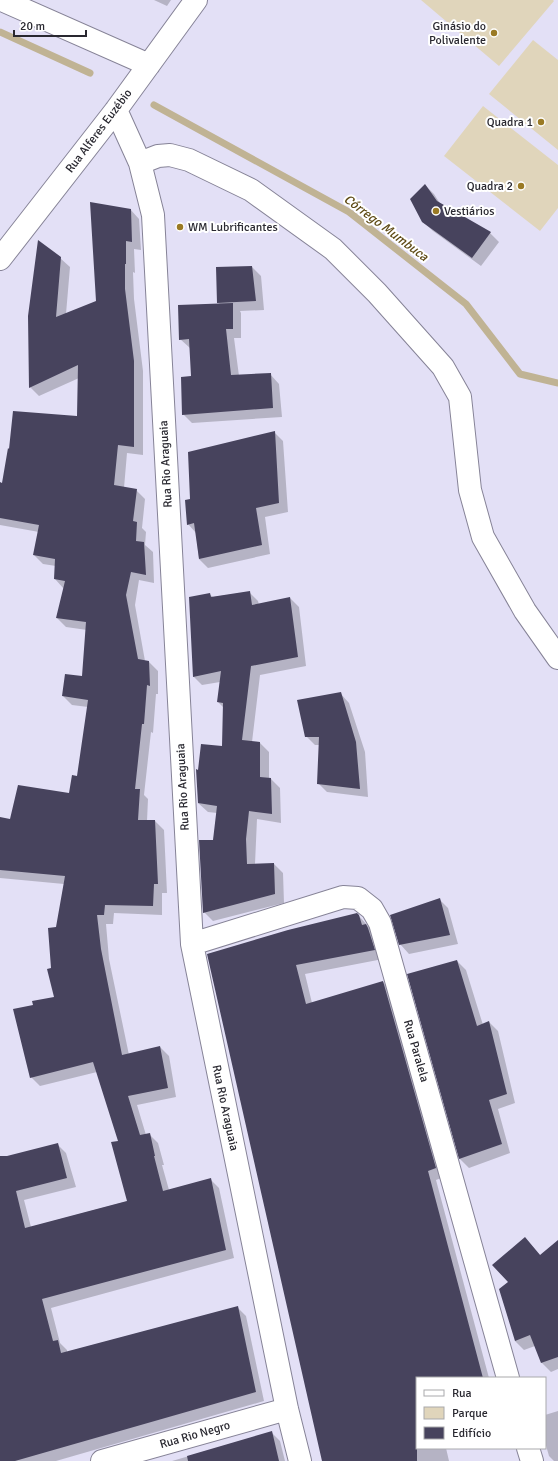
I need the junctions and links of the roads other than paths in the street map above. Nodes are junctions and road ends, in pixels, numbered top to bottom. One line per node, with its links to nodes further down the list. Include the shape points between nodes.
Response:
1 (2, 0): 3 (street)
2 (196, 0): 3 (street, Rua Alferes Euzébio)
3 (149, 65): 4 (street, Rua Alferes Euzébio)
4 (116, 110): 5 (street, Rua Rio Araguaia); 6 (street, Rua Alferes Euzébio)
5 (140, 163): 7 (street, via 158,156 170,155 189,160 251,190 333,248 443,367 460,397 470,490 483,537 525,611); 8 (street, Rua Rio Araguaia, via 153,215)
6 (0, 259)
7 (558, 658)
8 (192, 944): 9 (street, Rua Paralela, via 343,897 358,898 372,909 380,923); 10 (street, Rua Rio Araguaia)
9 (508, 1377)
10 (287, 1409): 12 (street, Rua Rio Negro); 13 (street, Rua Rio Araguaia)
11 (528, 1449): 14 (street)
12 (102, 1461)
13 (300, 1461)
14 (532, 1461)

